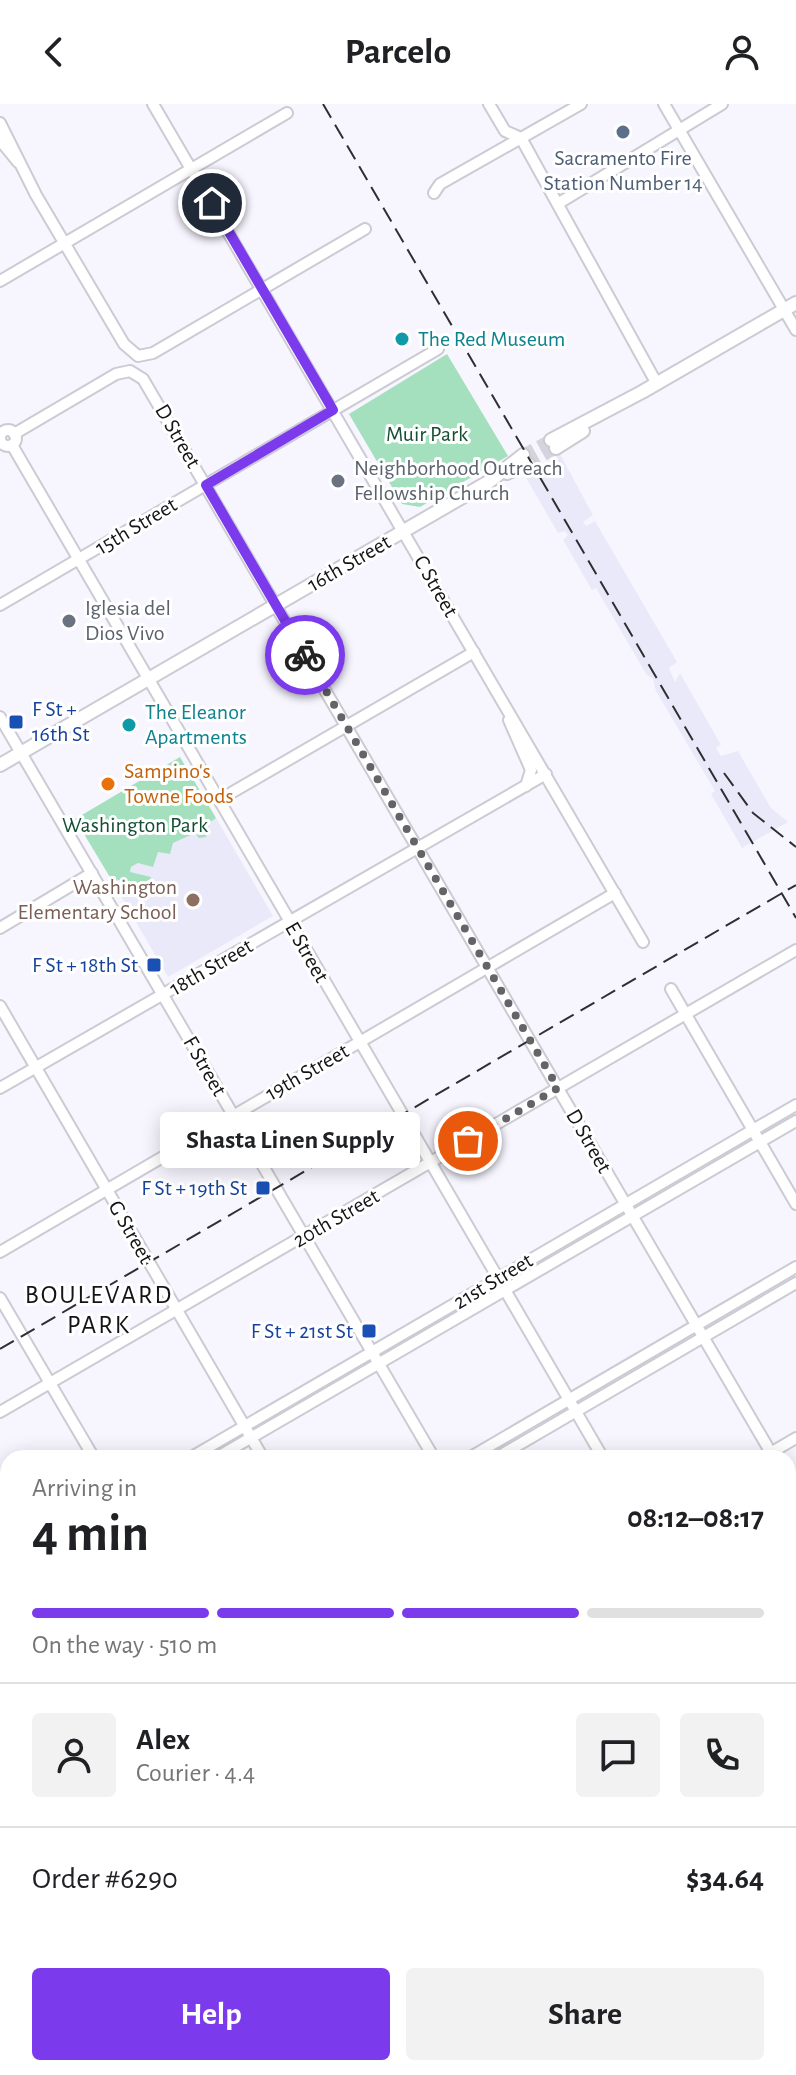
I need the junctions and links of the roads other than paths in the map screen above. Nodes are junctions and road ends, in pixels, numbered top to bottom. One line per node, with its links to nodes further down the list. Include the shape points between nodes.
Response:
1 (153, 104): 12 (street, C Street)
2 (489, 104): 9 (street, via 505,131)
3 (581, 104): 9 (street)
4 (664, 104): 8 (street)
5 (722, 104): 8 (street)
6 (287, 113): 12 (street)
7 (0, 123): 11 (street)
8 (679, 129): 14 (street); 19 (street)
9 (521, 138): 13 (street, via 440,184); 14 (street)
10 (0, 140): 11 (street)
11 (18, 162): 16 (street)
12 (192, 170): 16 (street); 18 (street, C Street)
13 (434, 193)
14 (559, 203): 22 (street)
15 (365, 229): 18 (street)
16 (64, 244): 17 (street); 18 (street, via 124,344 138,356 153,353)
17 (0, 281)
18 (262, 290): 23 (street, C Street)
19 (790, 306): 20 (street); 22 (main road)
20 (796, 330)
21 (438, 349): 23 (street, 15th Street)
22 (657, 384): 25 (main road)
23 (333, 410): 27 (street, 15th Street); 28 (street, C Street)
24 (5, 436): 27 (street, D Street, via 116,374 133,372 146,383); 29 (street, E Street)
25 (554, 444)
26 (526, 460): 28 (main road, 16th Street)
27 (206, 485): 29 (street, 15th Street); 31 (street, D Street)
28 (404, 531): 31 (main road, 16th Street); 32 (street, C Street)
29 (79, 560): 30 (street, 15th Street); 33 (street, E Street)
30 (0, 605)
31 (276, 605): 33 (main road, 16th Street); 36 (street, D Street)
32 (474, 652): 34 (street, C Street); 36 (street)
33 (147, 678): 37 (main road, 16th Street); 41 (street, E Street)
34 (501, 696): 39 (street, C Street); 40 (street, C Street, via 531,770)
35 (0, 717): 37 (street, F Street)
36 (346, 726): 41 (street); 42 (street, D Street)
37 (21, 753): 38 (main road, 16th Street); 43 (street, F Street)
38 (0, 765)
39 (546, 774): 40 (street, 18th Street); 44 (street, C Street)
40 (525, 788): 42 (street, 18th Street)
41 (219, 800): 45 (street, E Street)
42 (418, 847): 45 (street, 18th Street); 49 (street, D Street)
43 (92, 873): 46 (street); 51 (street, F Street)
44 (615, 893): 47 (street, C Street); 49 (street, 19th Street)
45 (289, 921): 51 (street, 18th Street); 54 (street, E Street)
46 (0, 928)
47 (643, 942)
48 (796, 950): 53 (street, 20th Street)
49 (488, 968): 54 (street, 19th Street); 57 (street, D Street)
50 (671, 989): 53 (street)
51 (163, 995): 55 (street, 18th Street); 59 (street, F Street)
52 (0, 1006): 55 (street, G Street)
53 (686, 1014): 57 (street, 20th Street); 61 (street)
54 (360, 1042): 59 (street, 19th Street); 63 (street, E Street)
55 (36, 1067): 56 (street, 18th Street); 64 (street, G Street)
56 (0, 1088)
57 (558, 1088): 63 (street, 20th Street); 65 (street, D Street)
58 (796, 1105): 61 (street, 21st Street)
59 (233, 1115): 64 (street, 19th Street); 68 (street, F Street)
60 (796, 1121): 62 (street, 21st Street)
61 (753, 1130): 62 (street); 65 (street, 21st Street)
62 (760, 1142): 66 (street); 67 (street, 21st Street)
63 (431, 1163): 68 (street, 20th Street); 71 (street, E Street)
64 (107, 1189): 69 (street, 19th Street); 75 (street, G Street)
65 (626, 1204): 67 (street, D Street); 71 (street, 21st Street)
66 (796, 1204)
67 (633, 1216): 73 (street, 21st Street); 76 (street, D Street)
68 (304, 1236): 75 (street, 20th Street); 78 (street, F Street)
69 (0, 1252)
70 (796, 1267): 76 (street)
71 (499, 1278): 73 (street, E Street); 78 (street, 21st Street)
72 (796, 1283): 77 (street)
73 (505, 1289): 78 (street, 21st Street); 80 (street, E Street)
74 (0, 1298): 79 (street)
75 (177, 1310): 79 (street, 20th Street); 83 (street, G Street)
76 (696, 1325): 77 (street, D Street); 80 (street)
77 (703, 1337): 81 (street); 94 (street, D Street)
78 (375, 1358): 83 (street, 21st Street); 84 (street, 21st Street); 90 (street, F Street)
79 (50, 1383): 82 (street, 20th Street); 86 (street)
80 (569, 1400): 81 (street, E Street); 91 (street)
81 (576, 1411): 92 (street); 93 (street, E Street)
82 (0, 1412)
83 (244, 1426): 84 (street, G Street); 87 (street, 21st Street)
84 (251, 1437): 88 (street, 21st Street); 89 (street, G Street)
85 (796, 1438): 95 (street)
86 (89, 1450)
87 (204, 1450)
88 (229, 1450)
89 (258, 1450)
90 (429, 1450)
91 (483, 1450)
92 (510, 1450)
93 (598, 1450)
94 (766, 1450)
95 (778, 1450)

